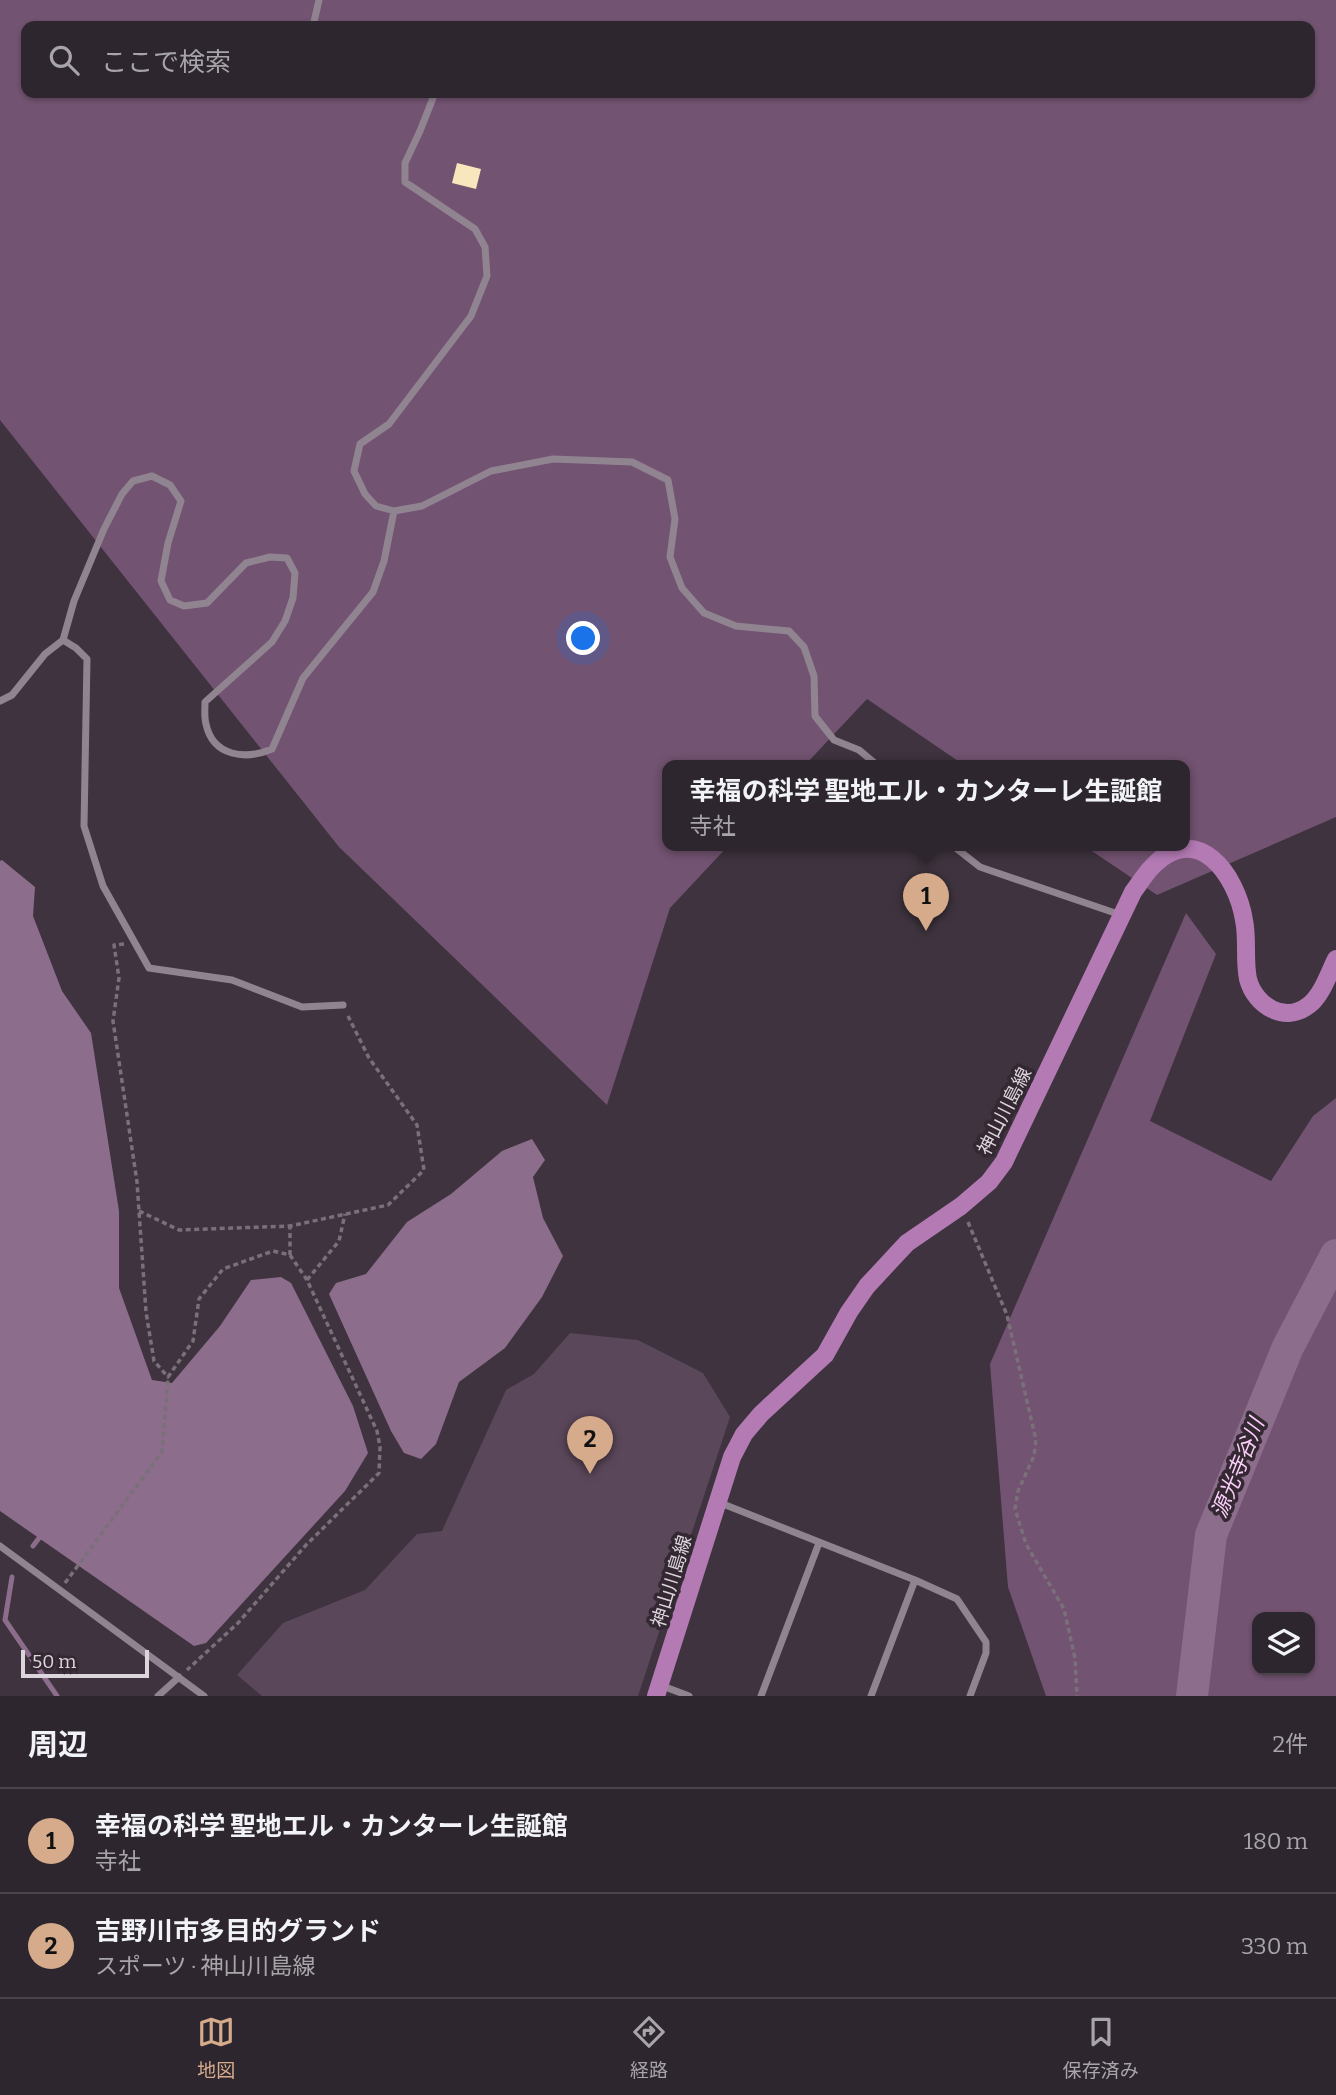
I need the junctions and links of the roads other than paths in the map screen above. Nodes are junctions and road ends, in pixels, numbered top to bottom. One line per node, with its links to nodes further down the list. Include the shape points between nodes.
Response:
1 (319, 0): 2 (street)
2 (314, 21)
3 (433, 98): 4 (street, via 405,163 405,182 475,229 485,247 487,276 471,316 389,424 360,444 354,471 365,494 376,506)
4 (394, 511): 5 (street, via 373,592 303,678 272,749 256,756 216,746 205,725 205,702 272,642 293,598 295,573 287,558 270,557 246,563 207,603 184,606 170,600 161,581 181,501 170,485 152,475 133,481 122,494 74,601); 7 (street, via 422,506 491,471 553,459 632,462 668,480 675,519 670,557 682,588 704,613 736,626 789,631 804,647 814,676 815,716 834,740)
5 (63, 640): 6 (street, via 45,654 12,695); 13 (street, via 87,659 84,826 103,886 149,968 232,980 302,1007)
6 (0, 701)
7 (871, 760)
8 (1190, 850): 12 (main road, 神山川島線, via 1216,860 1237,892 1248,979 1268,1009 1298,1012 1311,1004)
9 (960, 851): 11 (street, via 980,867)
10 (1179, 851): 11 (main road, 神山川島線, via 1153,866)
11 (1123, 915): 14 (main road, 神山川島線, via 1004,1162 961,1206 907,1243 867,1286 825,1355 744,1434)
12 (1336, 959)
13 (343, 1006)
14 (718, 1502): 15 (street); 19 (main road, 神山川島線)
15 (819, 1543): 17 (street); 23 (street)
16 (0, 1546): 18 (street)
17 (915, 1580): 24 (street); 25 (street, via 957,1599 986,1642)
18 (179, 1678): 20 (street); 21 (street)
19 (658, 1691): 22 (street)
20 (158, 1696)
21 (204, 1696)
22 (689, 1696)
23 (761, 1696)
24 (871, 1696)
25 (970, 1696)

